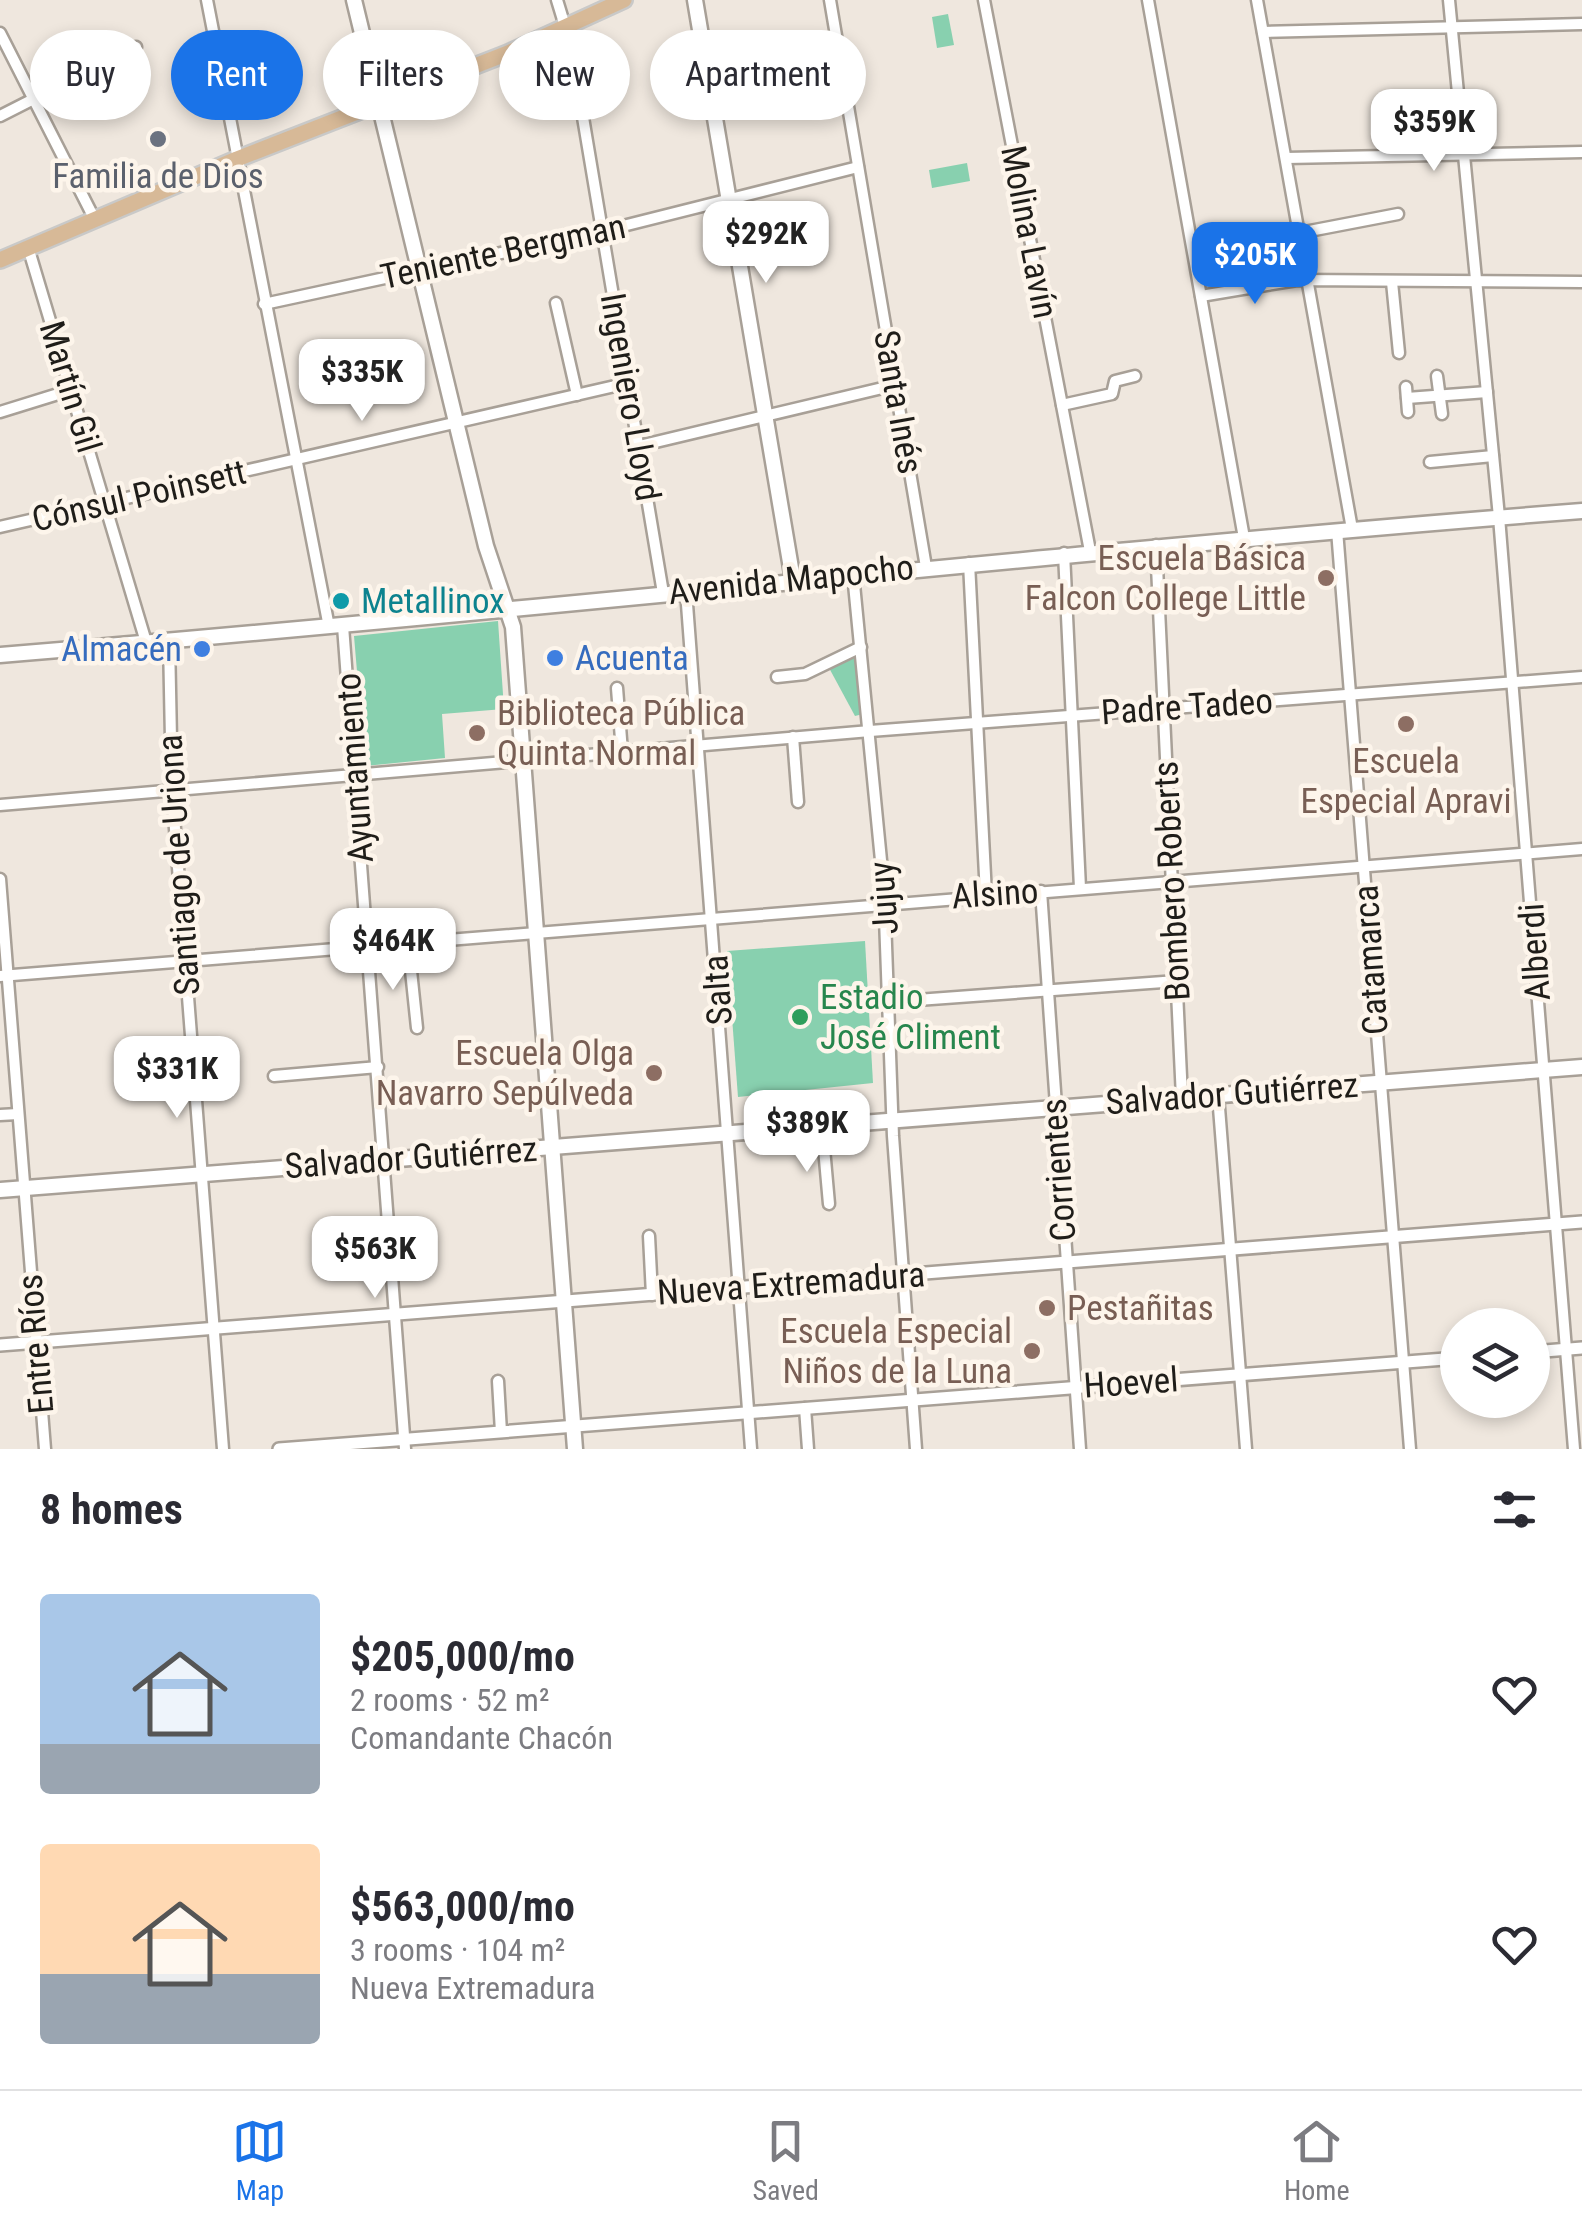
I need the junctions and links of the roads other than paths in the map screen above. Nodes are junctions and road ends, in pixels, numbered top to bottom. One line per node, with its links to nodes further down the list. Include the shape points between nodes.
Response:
1 (207, 0): 28 (street, Ayuntamiento)
2 (354, 0): 15 (main road)
3 (557, 0): 13 (street, Ingeniero Lloyd)
4 (624, 0): 13 (main road)
5 (695, 0): 30 (main road)
6 (830, 0): 29 (street, Santa Inés)
7 (984, 0): 54 (street, Molina Lavín)
8 (1164, 0): 11 (street)
9 (1257, 0): 16 (street, Catamarca)
10 (1449, 0): 14 (street, Alberdi)
11 (1148, 2): 42 (street)
12 (1582, 24): 14 (street)
13 (565, 25): 18 (main road); 33 (street, Ingeniero Lloyd)
14 (1452, 25): 16 (street); 26 (street, Alberdi)
15 (361, 30)
16 (1263, 32): 27 (street, Catamarca)
17 (0, 33): 19 (street)
18 (479, 64)
19 (30, 90)
20 (30, 101): 21 (street)
21 (0, 116)
22 (45, 120): 32 (street)
23 (338, 120): 28 (main road)
24 (383, 120): 37 (main road)
25 (1582, 152): 26 (street)
26 (1464, 154): 27 (street); 40 (street, Alberdi)
27 (1286, 158): 34 (street, Catamarca)
28 (237, 159): 32 (main road); 44 (street, Ayuntamiento)
29 (858, 167): 30 (street, Teniente Bergman); 49 (street, Santa Inés)
30 (730, 200): 33 (street, Teniente Bergman); 58 (main road)
31 (1398, 214): 34 (street)
32 (94, 218): 35 (main road)
33 (602, 231): 37 (street, Teniente Bergman); 48 (street, Ingeniero Lloyd)
34 (1299, 233): 38 (street, Catamarca)
35 (28, 248): 36 (main road); 50 (street, Martín Gil)
36 (0, 260)
37 (420, 271): 44 (street, Teniente Bergman); 59 (main road)
38 (1308, 281): 39 (street); 42 (street); 68 (street, Catamarca)
39 (1392, 282): 40 (street); 45 (street)
40 (1477, 282): 41 (street); 51 (street, Alberdi)
41 (1582, 282)
42 (1201, 296): 69 (street)
43 (556, 303): 52 (street)
44 (264, 304): 62 (street, Ayuntamiento)
45 (1399, 353)
46 (1135, 376): 54 (street, via 1115,381 1110,395)
47 (1437, 376): 53 (street)
48 (628, 383): 52 (street, Cónsul Poinsett); 60 (street, Ingeniero Lloyd)
49 (895, 385): 58 (street); 74 (street, Santa Inés)
50 (70, 390): 55 (street); 64 (street, Martín Gil)
51 (1487, 392): 53 (street); 61 (street, Alberdi)
52 (577, 395): 59 (street, Cónsul Poinsett)
53 (1439, 396): 56 (street, via 1406,392); 57 (street)
54 (1062, 404): 71 (street, Molina Lavín)
55 (0, 412)
56 (1408, 412)
57 (1442, 414)
58 (766, 416): 60 (street); 76 (main road)
59 (456, 423): 62 (street, Cónsul Poinsett); 79 (main road)
60 (639, 446): 78 (street, Ingeniero Lloyd)
61 (1494, 456): 63 (street); 66 (street, Alberdi)
62 (296, 460): 64 (street, Cónsul Poinsett); 80 (street, Ayuntamiento)
63 (1430, 462)
64 (105, 504): 67 (street, Cónsul Poinsett); 82 (street, Martín Gil)
65 (1582, 511): 66 (main road, Avenida Mapocho)
66 (1500, 517): 68 (main road, Avenida Mapocho); 87 (street, Alberdi)
67 (0, 527)
68 (1344, 530): 69 (main road, Avenida Mapocho); 89 (street, Catamarca)
69 (1244, 538): 70 (main road, Avenida Mapocho)
70 (1156, 545): 71 (main road, Avenida Mapocho); 90 (street, Bombero Roberts)
71 (1090, 550): 72 (main road, Avenida Mapocho)
72 (1064, 553): 73 (main road, Avenida Mapocho); 91 (street)
73 (969, 563): 74 (main road, Avenida Mapocho); 92 (street)
74 (926, 567): 75 (main road, Avenida Mapocho)
75 (853, 574): 76 (main road, Avenida Mapocho); 83 (street, Jujuy)
76 (794, 580): 77 (main road, Avenida Mapocho)
77 (686, 590): 78 (main road, Avenida Mapocho); 95 (street, Salta)
78 (663, 593): 79 (main road, Avenida Mapocho)
79 (506, 608): 80 (main road, Avenida Mapocho); 97 (main road, via 514,634)
80 (336, 626): 81 (main road, Avenida Mapocho); 98 (street, Ayuntamiento)
81 (168, 640): 82 (main road, Avenida Mapocho); 99 (street, Santiago de Uriona)
82 (146, 642): 84 (main road, Avenida Mapocho)
83 (861, 647): 85 (street, via 805,674); 93 (street, Jujuy)
84 (0, 654)
85 (777, 677)
86 (1582, 677): 87 (street, Padre Tadeo)
87 (1513, 682): 89 (street, Padre Tadeo); 103 (street, Alberdi)
88 (618, 688): 96 (street)
89 (1350, 694): 90 (street, Padre Tadeo); 104 (street, Catamarca)
90 (1164, 708): 91 (street, Padre Tadeo); 106 (street, Bombero Roberts)
91 (1072, 716): 92 (street, Padre Tadeo); 107 (street)
92 (977, 723): 93 (street, Padre Tadeo); 109 (street)
93 (870, 731): 94 (street, Padre Tadeo); 110 (street, Jujuy)
94 (793, 737): 95 (street, Padre Tadeo); 100 (street)
95 (698, 746): 96 (street, Padre Tadeo); 111 (street, Salta)
96 (622, 752): 97 (street, Padre Tadeo)
97 (523, 760): 98 (street, Padre Tadeo); 112 (main road)
98 (355, 774): 99 (street, Padre Tadeo); 114 (street, Ayuntamiento)
99 (172, 790): 101 (street, Padre Tadeo); 115 (street, Santiago de Uriona)
100 (798, 802)
101 (0, 805)
102 (1582, 849): 103 (street, Alsino)
103 (1527, 854): 104 (street, Alsino); 123 (street, Alberdi)
104 (1364, 866): 106 (street, Alsino); 125 (street, Catamarca)
105 (0, 879): 116 (street, Entre Ríos)
106 (1172, 881): 107 (street, Alsino); 117 (street, Bombero Roberts)
107 (1080, 888): 108 (street, Alsino)
108 (1041, 891): 109 (street, Alsino); 118 (street, Corrientes)
109 (986, 895): 110 (street, Alsino)
110 (885, 902): 111 (street, Alsino); 119 (street, Jujuy)
111 (712, 917): 112 (street, Alsino); 133 (street, Salta)
112 (536, 931): 113 (street, Alsino); 134 (main road)
113 (408, 942): 114 (street, Alsino); 120 (street)
114 (368, 945): 115 (street, Alsino); 121 (street, Ayuntamiento)
115 (185, 961): 116 (street, Alsino); 136 (street, Santiago de Uriona)
116 (4, 976): 129 (street, Entre Ríos)
117 (1176, 981): 118 (street); 127 (street, Bombero Roberts)
118 (1048, 990): 119 (street); 128 (street, Corrientes)
119 (890, 1002): 131 (street, Jujuy)
120 (416, 1028)
121 (378, 1067): 124 (street); 135 (street, Ayuntamiento)
122 (1582, 1067): 123 (main road, Salvador Gutiérrez)
123 (1544, 1070): 125 (main road, Salvador Gutiérrez); 141 (street, Alberdi)
124 (274, 1076)
125 (1381, 1082): 126 (main road, Salvador Gutiérrez); 143 (street, Catamarca)
126 (1218, 1095): 127 (main road, Salvador Gutiérrez); 144 (street)
127 (1182, 1098): 128 (main road, Salvador Gutiérrez)
128 (1054, 1108): 131 (main road, Salvador Gutiérrez); 145 (street, Corrientes)
129 (18, 1114): 130 (street); 137 (street, Entre Ríos)
130 (0, 1115)
131 (893, 1120): 132 (main road, Salvador Gutiérrez); 146 (street, Jujuy)
132 (822, 1126): 133 (main road, Salvador Gutiérrez); 139 (street)
133 (728, 1133): 134 (main road, Salvador Gutiérrez); 147 (street, Salta)
134 (552, 1147): 135 (main road, Salvador Gutiérrez); 149 (main road)
135 (385, 1160): 136 (main road, Salvador Gutiérrez); 150 (street, Ayuntamiento)
136 (202, 1174): 137 (main road, Salvador Gutiérrez); 151 (street, Santiago de Uriona)
137 (24, 1188): 138 (main road, Salvador Gutiérrez); 152 (street, Entre Ríos)
138 (0, 1190)
139 (829, 1204)
140 (1582, 1222): 141 (street, Nueva Extremadura)
141 (1556, 1224): 143 (street, Nueva Extremadura); 155 (street, Alberdi)
142 (649, 1236): 148 (street)
143 (1393, 1237): 144 (street, Nueva Extremadura); 158 (street, Catamarca)
144 (1230, 1250): 145 (street, Nueva Extremadura); 159 (street)
145 (1066, 1262): 146 (street, Nueva Extremadura); 161 (street, Corrientes)
146 (903, 1275): 147 (street, Nueva Extremadura); 162 (street, Jujuy)
147 (739, 1288): 148 (street, Nueva Extremadura); 164 (street, Salta)
148 (652, 1295): 149 (street, Nueva Extremadura)
149 (564, 1302): 150 (street, Nueva Extremadura); 165 (main road)
150 (396, 1314): 151 (street, Nueva Extremadura); 167 (street, Ayuntamiento)
151 (214, 1329): 152 (street, Nueva Extremadura); 169 (street, Santiago de Uriona)
152 (36, 1342): 153 (street, Nueva Extremadura); 168 (street, Entre Ríos)
153 (0, 1346)
154 (1582, 1348): 155 (street)
155 (1566, 1350): 156 (street); 178 (street, Alberdi)
156 (1550, 1351)
157 (1440, 1359): 158 (street, Hoevel)
158 (1403, 1362): 159 (street, Hoevel); 177 (street, Catamarca)
159 (1240, 1375): 161 (street, Hoevel); 176 (street)
160 (498, 1381): 166 (street)
161 (1076, 1387): 162 (street, Hoevel); 175 (street, Corrientes)
162 (912, 1400): 163 (street, Hoevel); 174 (street, Jujuy)
163 (806, 1408): 164 (street, Hoevel); 173 (street)
164 (748, 1412): 165 (street, Hoevel); 172 (street, Salta)
165 (573, 1426): 166 (street, Hoevel); 171 (main road)
166 (501, 1432): 167 (street, Hoevel)
167 (405, 1444): 170 (street, Hoevel)
168 (45, 1449)
169 (223, 1449)
170 (279, 1449)
171 (574, 1449)
172 (751, 1449)
173 (808, 1449)
174 (916, 1449)
175 (1080, 1449)
176 (1246, 1449)
177 (1410, 1449)
178 (1574, 1449)

